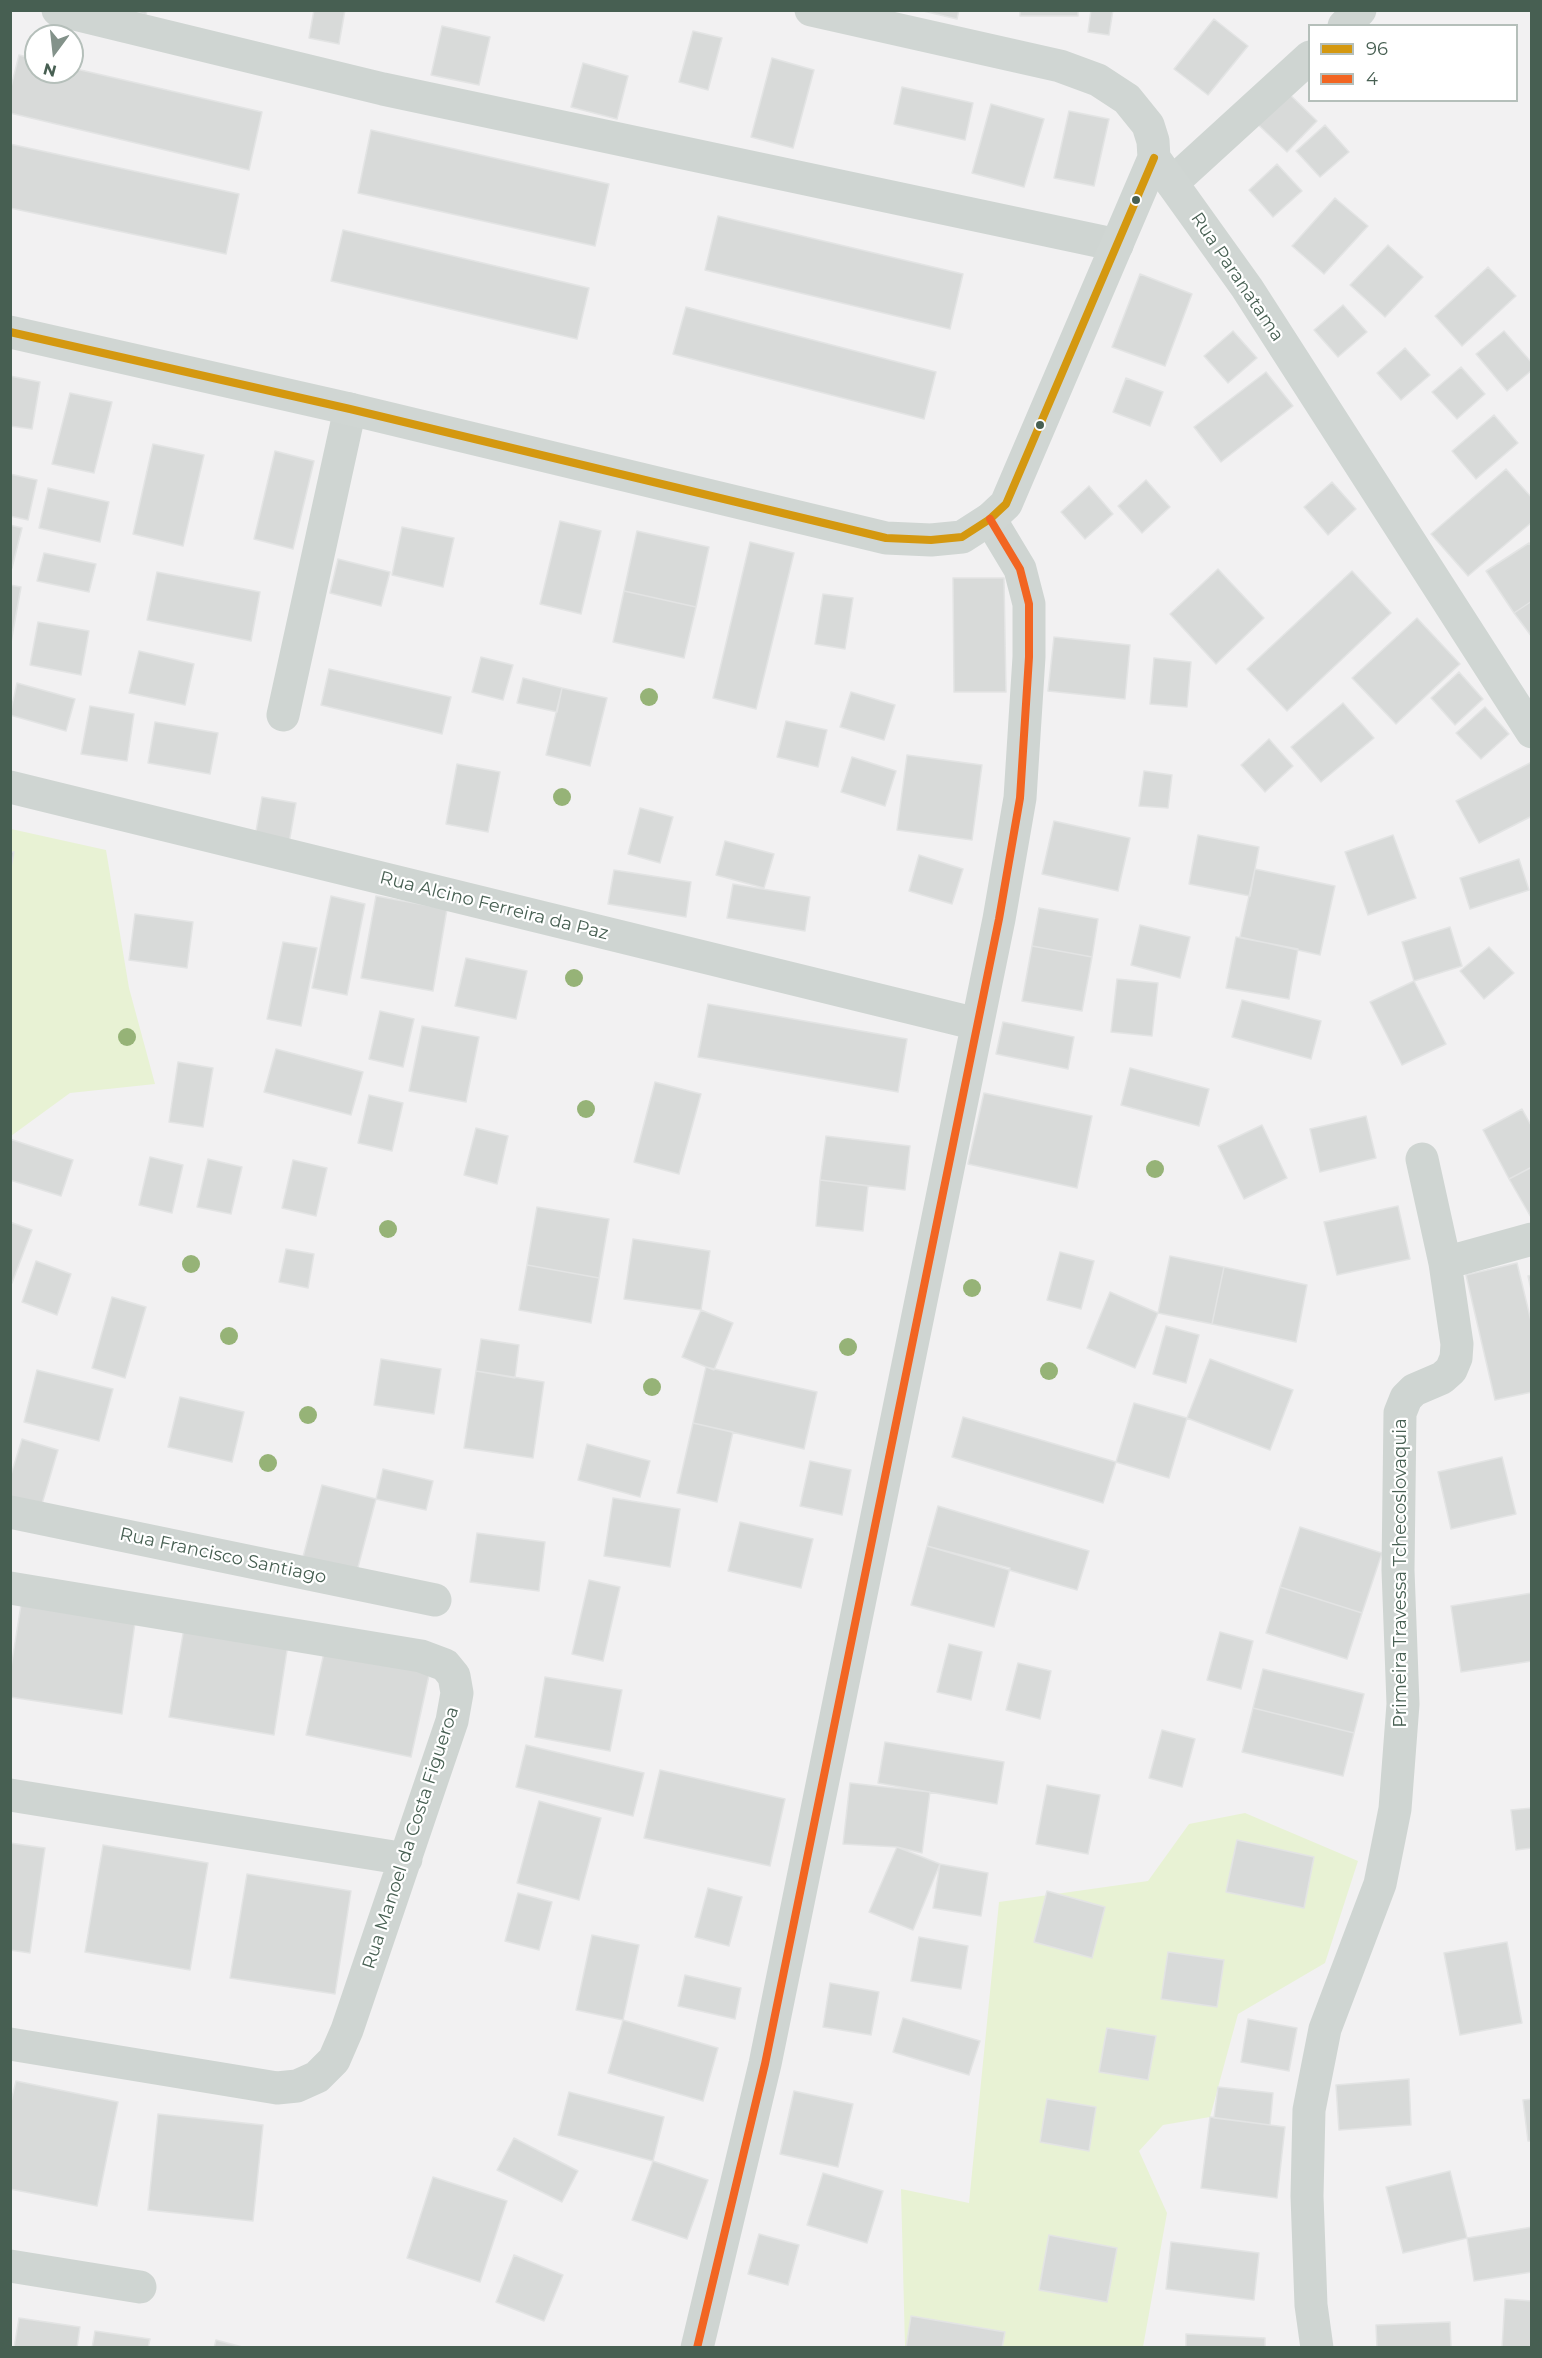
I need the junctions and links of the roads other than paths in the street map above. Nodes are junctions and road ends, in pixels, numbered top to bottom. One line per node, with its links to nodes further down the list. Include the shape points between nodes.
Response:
1 (58, 10): 7 (street, via 383,89)
2 (812, 10): 6 (main road, Rua Paranatama, via 1060,66 1098,80 1126,99 1148,125)
3 (1360, 10): 4 (street)
4 (1346, 24)
5 (1308, 59): 6 (street)
6 (1163, 171): 7 (main road); 12 (main road, Rua Paranatama, via 1266,317)
7 (1117, 245): 10 (main road, via 1016,483 1006,504)
8 (10, 332): 9 (main road)
9 (350, 409): 10 (main road, via 886,537 962,537); 11 (street)
10 (990, 519): 14 (street, via 1020,569 1029,604 1029,657 1020,798)
11 (283, 715)
12 (1532, 732)
13 (10, 787): 14 (street, Rua Alcino Ferreira da Paz)
14 (977, 1024): 26 (street, via 765,2064)
15 (1422, 1159): 17 (street, Primeira Travessa Tchecoslovaquia)
16 (1532, 1239): 17 (street)
17 (1445, 1263): 27 (street, Primeira Travessa Tchecoslovaquia, via 1456,1358 1442,1378 1414,1390 1400,1413 1398,1570 1403,1704 1395,1809 1380,1884 1325,2029 1309,2110 1307,2196 1311,2306)
18 (10, 1512): 20 (street, Rua Francisco Santiago)
19 (10, 1587): 22 (street, Rua Manoel da Costa Figueroa, via 421,1656 445,1665 454,1676 457,1693 452,1721)
20 (435, 1600)
21 (10, 1795): 22 (street)
22 (406, 1859): 23 (street, Rua Manoel da Costa Figueroa, via 334,2061 316,2077 297,2086 277,2088)
23 (10, 2044)
24 (10, 2266): 25 (street)
25 (140, 2287)
26 (697, 2348)
27 (1317, 2348)

